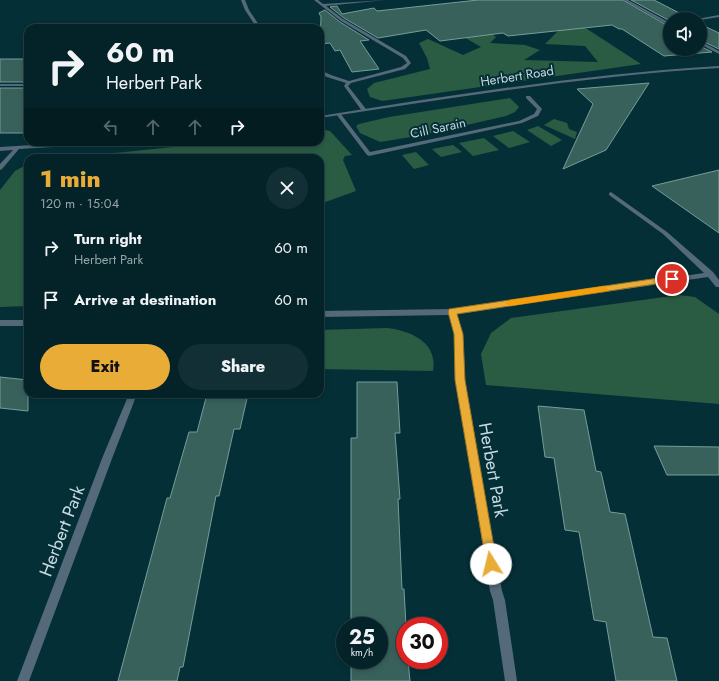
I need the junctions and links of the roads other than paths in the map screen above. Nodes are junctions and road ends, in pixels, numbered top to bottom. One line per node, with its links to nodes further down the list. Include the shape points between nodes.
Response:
1 (243, 0): 9 (street)
2 (316, 0): 5 (street)
3 (383, 0): 5 (street)
4 (626, 0): 8 (street)
5 (322, 5): 14 (street, via 342,20 405,57 409,63 403,68)
6 (719, 16): 7 (street)
7 (707, 18)
8 (663, 20)
9 (256, 24)
10 (707, 46): 11 (street)
11 (719, 53)
12 (719, 67): 18 (street, Herbert Road, via 574,78)
13 (324, 73): 14 (street)
14 (349, 82): 18 (street, via 346,86)
15 (0, 85): 16 (street)
16 (24, 85)
17 (528, 97): 19 (street, Cill Sarain, via 540,108 536,115 520,122 369,154)
18 (364, 110): 19 (street, Herbert Road)
19 (338, 114): 20 (street, Herbert Road)
20 (324, 116)
21 (46, 146): 22 (street)
22 (17, 148): 23 (street); 24 (street)
23 (0, 149)
24 (0, 168)
25 (611, 194): 26 (street, via 665,233)
26 (710, 274): 27 (street); 28 (street)
27 (719, 285)
28 (452, 312): 29 (street); 34 (street, Herbert Park, via 458,334 460,380)
29 (324, 314)
30 (0, 323): 31 (street)
31 (24, 323)
32 (131, 398): 33 (street, Herbert Park)
33 (23, 681)
34 (511, 681)

